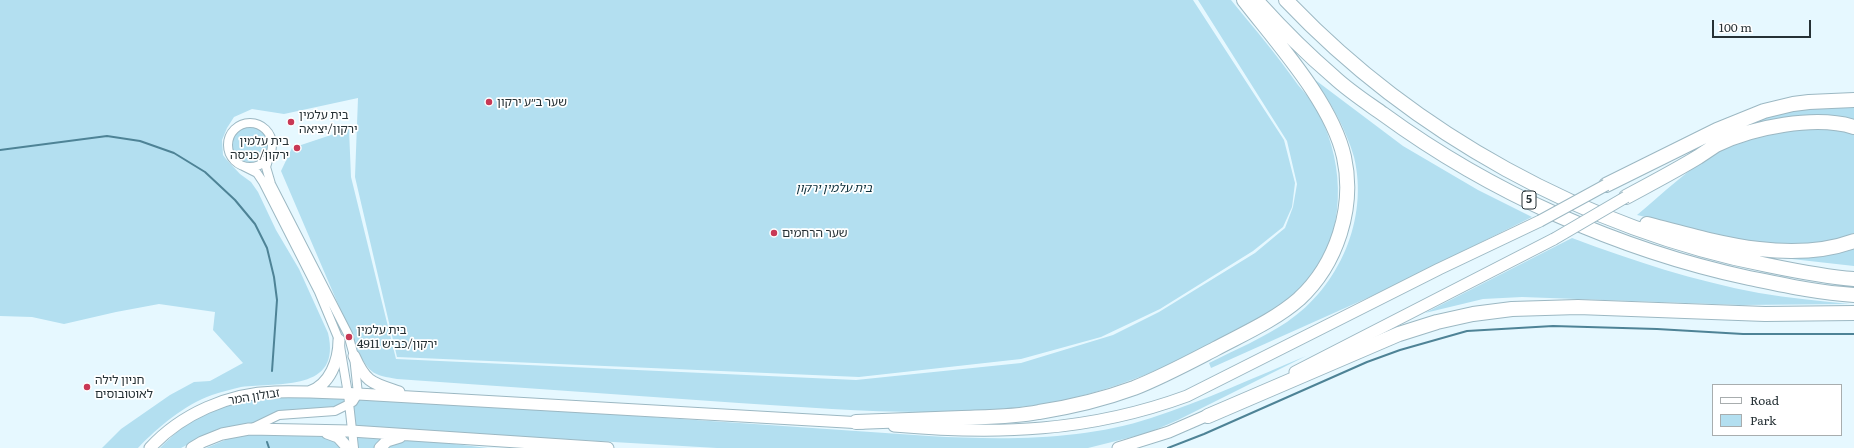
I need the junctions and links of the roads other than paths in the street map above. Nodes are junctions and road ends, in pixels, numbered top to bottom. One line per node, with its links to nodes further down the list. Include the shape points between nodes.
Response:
1 (1244, 0): 21 (highway, via 1315,93 1332,123 1344,157 1347,190 1343,222 1331,255 1314,283 1294,302 1262,324 1172,371 1116,394 1027,414)
2 (1256, 0): 13 (highway, 5, via 1295,42 1353,93 1437,150 1549,210 1618,240 1710,268 1784,285)
3 (1286, 0): 10 (highway, 5, via 1348,59 1400,101 1478,152)
4 (1854, 100): 8 (highway, via 1801,103 1764,111 1717,130)
5 (1854, 127): 9 (highway, via 1826,122 1805,123 1750,133 1717,145)
6 (269, 157): 7 (street, via 255,167); 7 (street, via 273,145 269,132 258,123 242,124 232,131 228,144 232,158); 16 (street, via 266,167 270,184 348,334)
7 (243, 166): 15 (street, via 257,174 263,182 319,292)
8 (1606, 185): 21 (main road, bridge, via 1540,221 1187,396 1147,409 1084,423 1002,431)
9 (1626, 197): 20 (main road, bridge, via 1554,239)
10 (1564, 198): 11 (highway, via 1679,232 1774,250 1804,251); 12 (highway, 5, via 1630,227 1714,253 1786,269)
11 (1854, 241)
12 (1854, 279)
13 (1854, 295)
14 (1854, 313): 20 (highway, via 1771,314 1578,306 1512,309 1473,314 1399,334)
15 (339, 340): 17 (main road, via 331,373 320,387); 18 (street)
16 (354, 356): 18 (street); 19 (main road, via 360,370 369,381)
17 (308, 392): 18 (main road, זבולון המר); 26 (main road, זבולון המר, via 274,392 226,401 184,419)
18 (352, 398): 19 (main road, זבולון המר); 22 (street, via 342,409 279,415); 24 (street)
19 (421, 398): 21 (main road)
20 (1208, 416): 32 (main road, via 1169,432)
21 (856, 422)
22 (249, 429): 23 (main road); 27 (main road, via 222,434)
23 (317, 430): 24 (main road); 28 (main road, via 338,437)
24 (351, 431): 25 (main road); 29 (street)
25 (413, 435): 30 (main road, via 391,439); 31 (main road)
26 (150, 448)
27 (192, 448)
28 (348, 448)
29 (354, 448)
30 (380, 448)
31 (608, 448)
32 (1118, 448)

